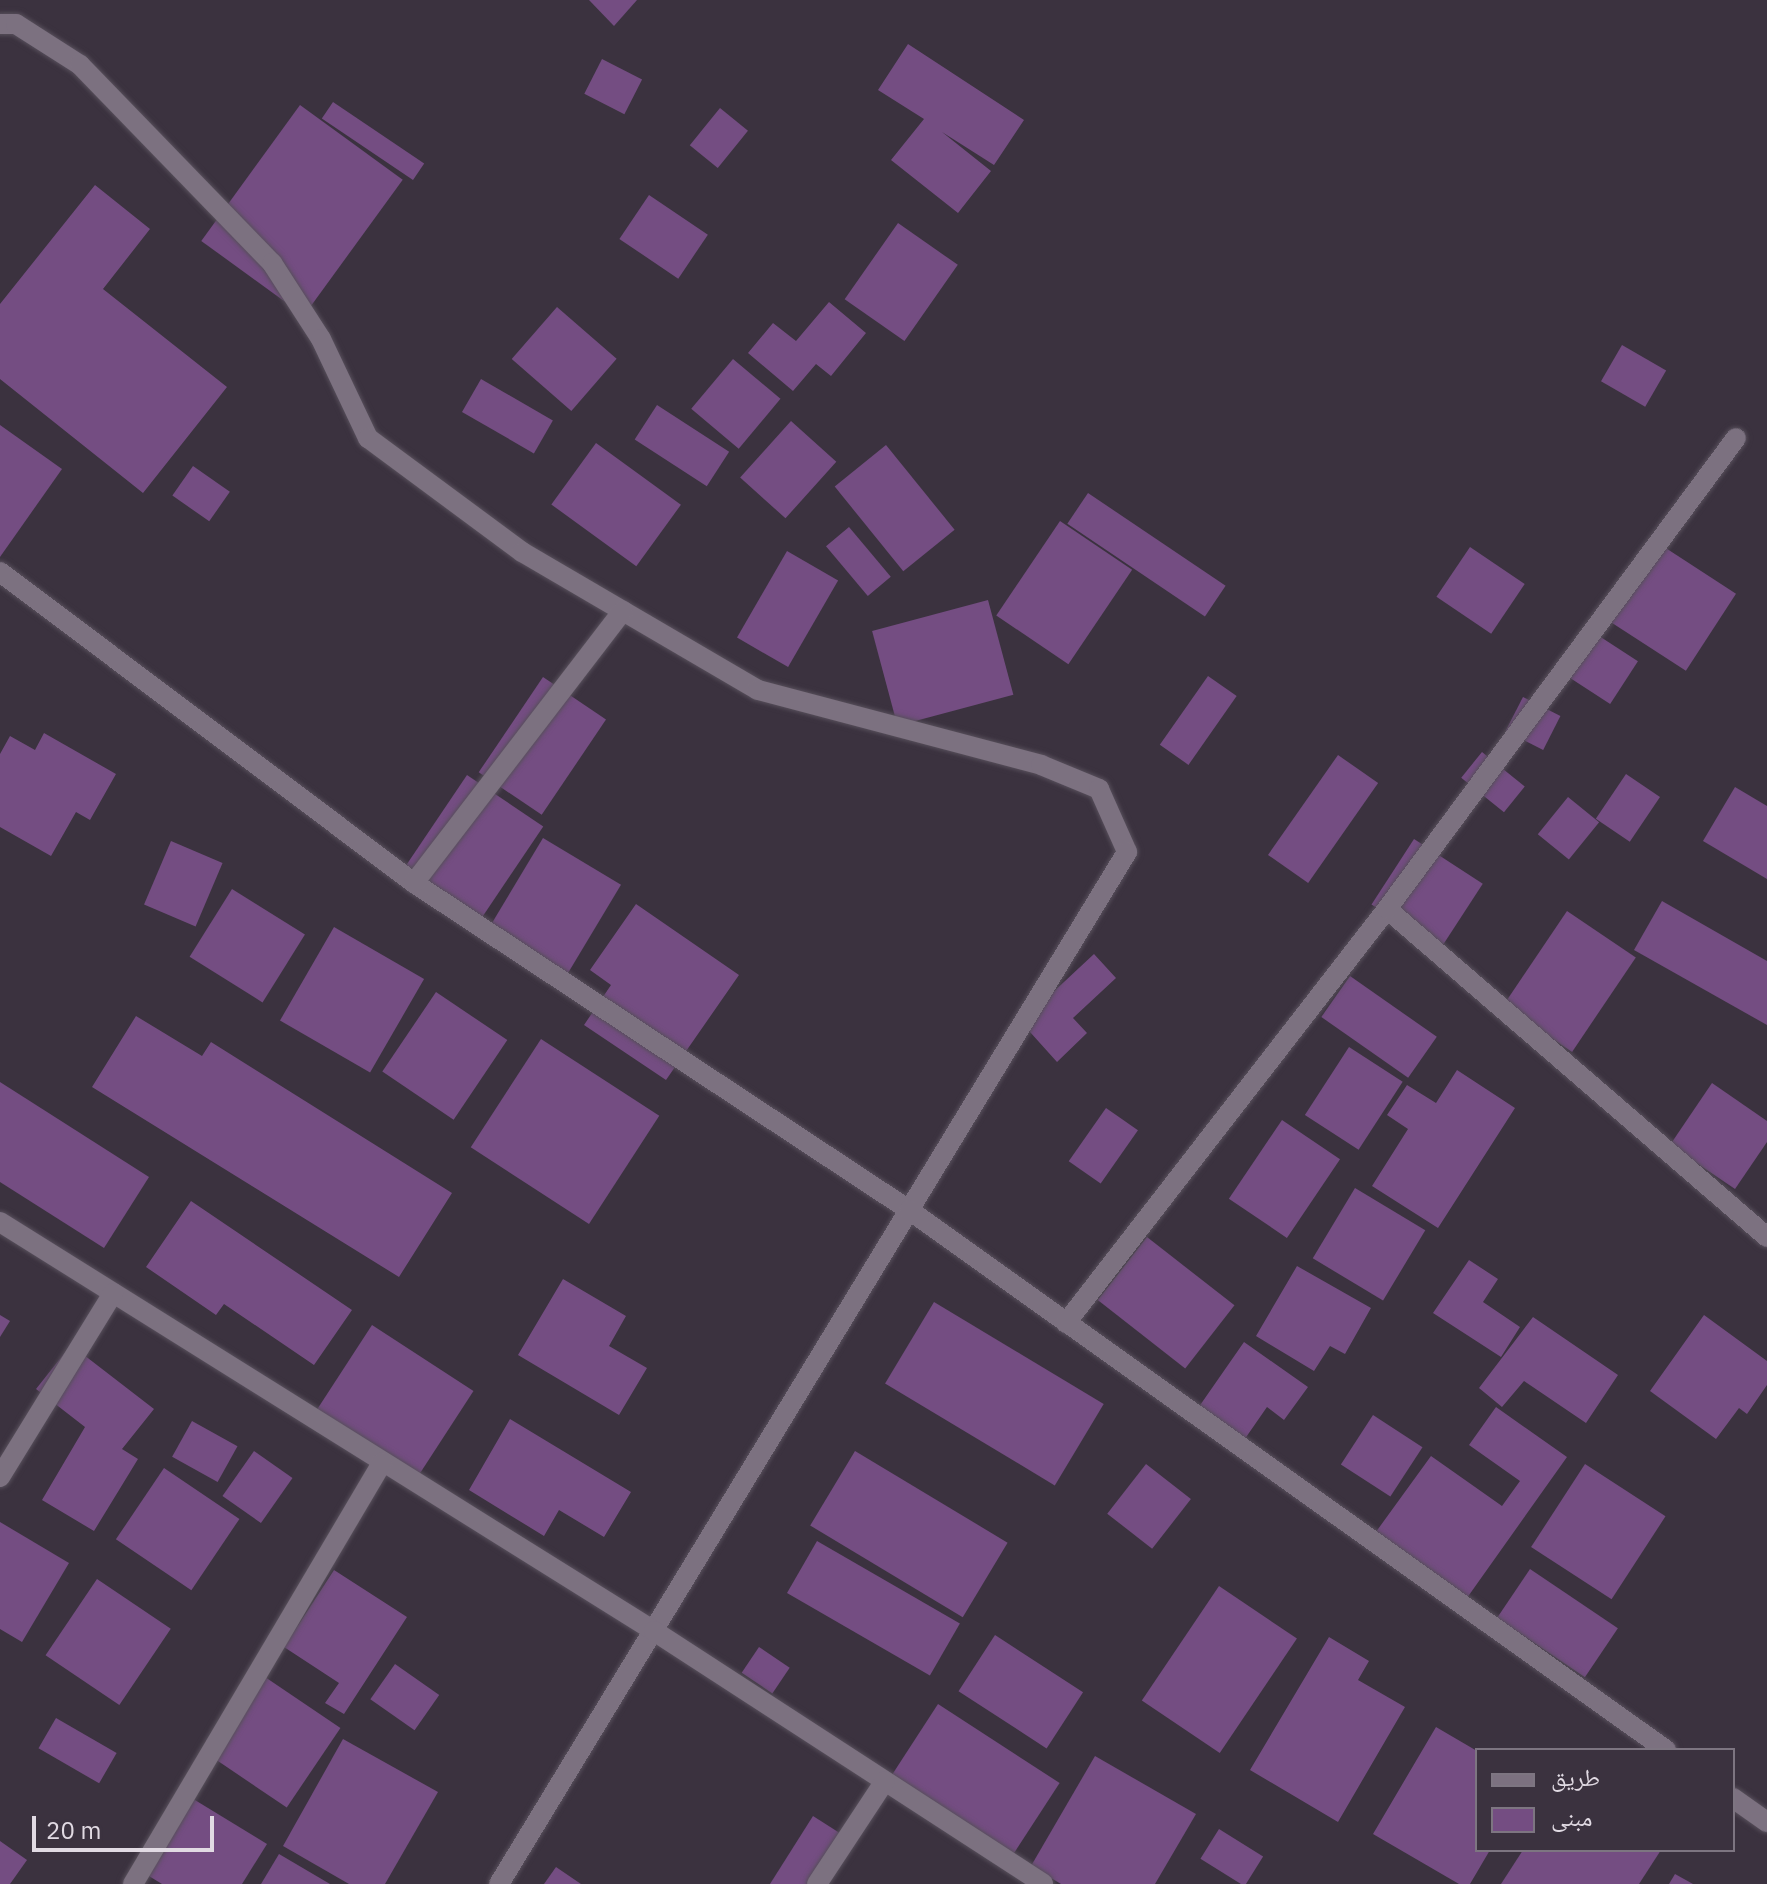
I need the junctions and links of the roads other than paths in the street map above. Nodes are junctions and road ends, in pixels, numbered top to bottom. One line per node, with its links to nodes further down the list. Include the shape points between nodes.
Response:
1 (0, 24): 4 (street, via 16,24 80,65 272,263 321,339 368,438 522,552)
2 (1736, 438): 6 (street)
3 (0, 572): 5 (street)
4 (623, 611): 5 (street); 7 (street, via 758,690 1041,765 1099,789 1127,852)
5 (414, 883): 7 (street)
6 (1387, 909): 9 (street); 11 (street)
7 (909, 1210): 11 (street); 14 (street)
8 (0, 1222): 10 (street)
9 (1767, 1237)
10 (113, 1293): 12 (street); 13 (street)
11 (1066, 1323): 15 (street)
12 (383, 1462): 14 (street); 19 (street)
13 (0, 1477)
14 (654, 1631): 16 (street); 20 (street)
15 (1663, 1748)
16 (885, 1781): 21 (street); 22 (street)
17 (1735, 1799): 18 (street)
18 (1767, 1822)
19 (133, 1884)
20 (499, 1884)
21 (817, 1884)
22 (1043, 1884)

